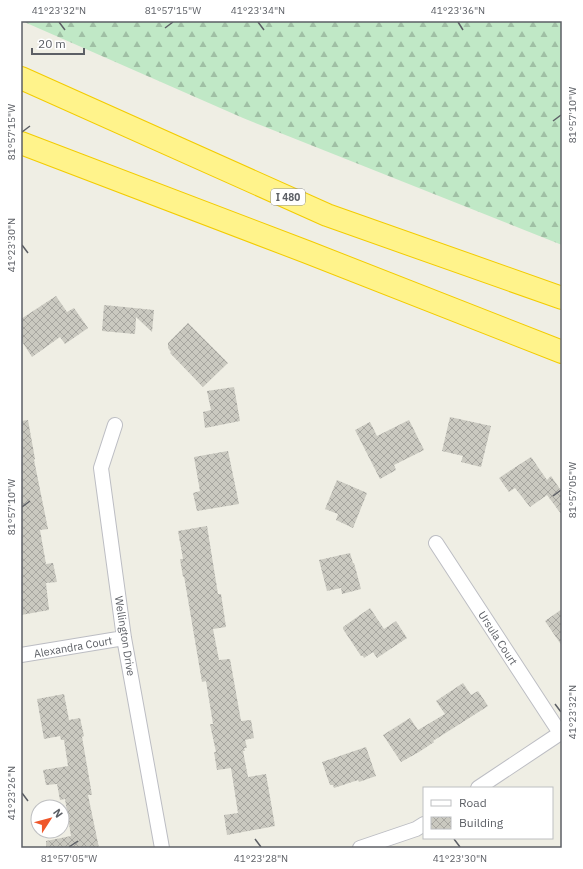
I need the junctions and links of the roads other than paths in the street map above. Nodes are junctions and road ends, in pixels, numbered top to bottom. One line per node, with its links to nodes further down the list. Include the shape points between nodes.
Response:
1 (21, 78): 3 (highway, I 480, via 326,215)
2 (21, 143): 4 (highway)
3 (562, 298)
4 (562, 352)
5 (115, 425): 7 (street, Wellington Drive, via 101,468)
6 (436, 543): 9 (street, Ursula Court)
7 (124, 638): 8 (street, Alexandra Court); 12 (street, Wellington Drive)
8 (21, 656)
9 (561, 732): 10 (street)
10 (479, 787)
11 (423, 825): 13 (street)
12 (162, 848)
13 (360, 848)

